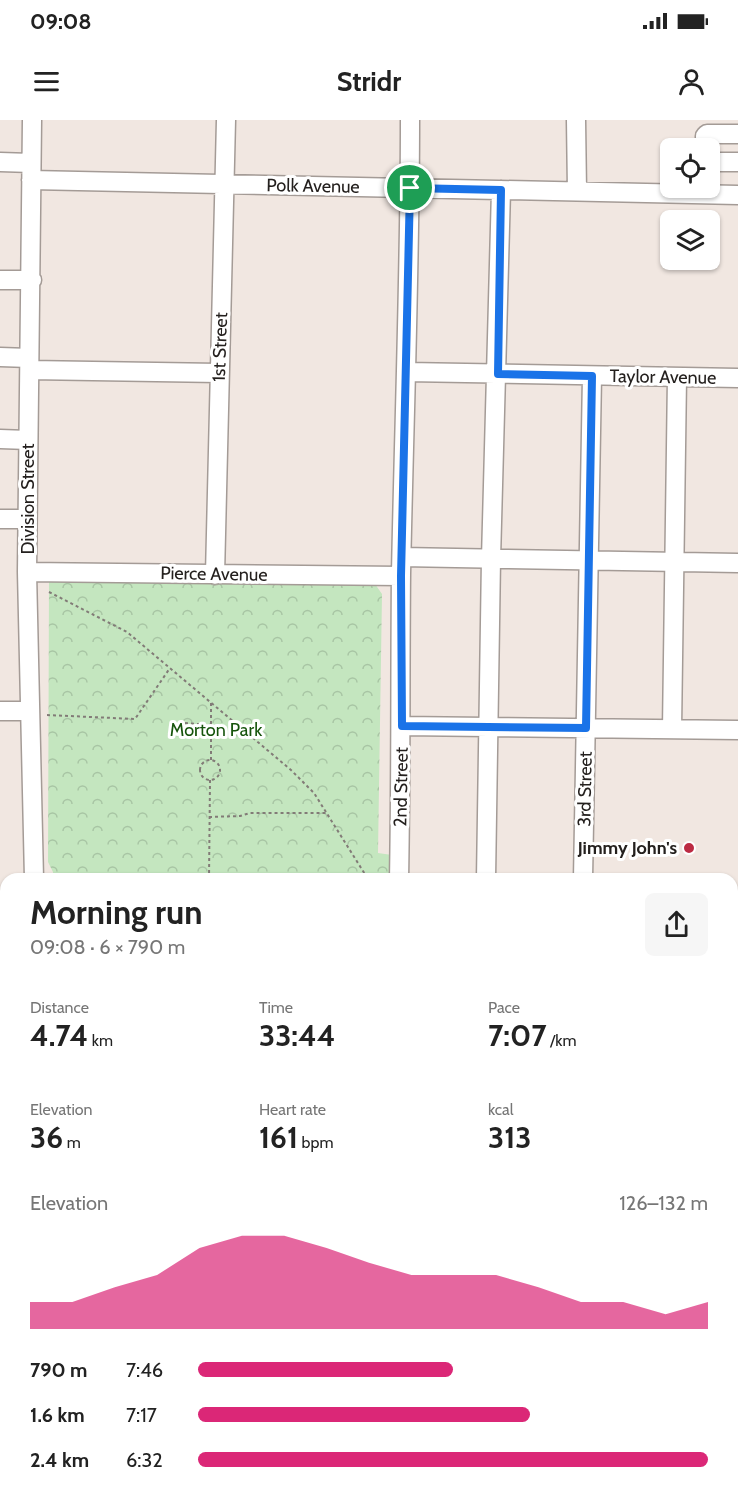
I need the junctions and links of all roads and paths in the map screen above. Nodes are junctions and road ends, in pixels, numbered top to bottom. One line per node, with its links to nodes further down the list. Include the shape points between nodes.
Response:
1 (32, 120): 10 (street, Division Street)
2 (226, 120): 11 (street, 1st Street)
3 (410, 120): 12 (street, 2nd Street)
4 (576, 120): 14 (street)
5 (738, 134): 6 (street, via 707,134)
6 (705, 138)
7 (0, 162): 10 (street, Polk Avenue)
8 (720, 162): 9 (street)
9 (738, 162)
10 (32, 171): 11 (street, Polk Avenue); 17 (street, Division Street)
11 (225, 185): 12 (street, Polk Avenue); 21 (street, 1st Street)
12 (410, 188): 13 (street, Polk Avenue); 20 (street, 2nd Street)
13 (501, 190): 14 (street, Polk Avenue); 22 (street)
14 (577, 191): 15 (street, Polk Avenue)
15 (738, 195)
16 (0, 280): 17 (street)
17 (32, 280): 19 (street, Division Street)
18 (0, 357): 19 (street)
19 (30, 364): 21 (street); 27 (street, Division Street)
20 (407, 372): 22 (street, Taylor Avenue); 30 (street, 2nd Street)
21 (219, 374): 36 (street, 1st Street)
22 (498, 374): 23 (street, Taylor Avenue); 31 (street)
23 (592, 376): 24 (street, Taylor Avenue); 32 (street, 3rd Street)
24 (676, 377): 25 (street, Taylor Avenue); 33 (street)
25 (738, 378)
26 (0, 439): 27 (street)
27 (28, 440): 29 (street, Division Street)
28 (0, 519): 29 (street)
29 (27, 519): 35 (street, Division Street)
30 (402, 556): 31 (street); 37 (street, 2nd Street)
31 (491, 559): 32 (street); 46 (street)
32 (589, 561): 33 (street); 47 (street, 3rd Street)
33 (673, 562): 34 (street); 48 (street)
34 (738, 563)
35 (27, 572): 36 (street, Pierce Avenue); 42 (street, Division Street)
36 (215, 575): 37 (street, Pierce Avenue)
37 (401, 576): 45 (street, 2nd Street)
38 (49, 592): 39 (path, via 127,632)
39 (170, 668): 40 (path); 42 (path, via 135,719)
40 (211, 703): 44 (path); 52 (path, via 291,770)
41 (0, 711): 42 (street)
42 (38, 713): 54 (street, Division Street)
43 (185, 723): 44 (path)
44 (212, 725): 50 (path)
45 (402, 726): 46 (street); 57 (street, 2nd Street)
46 (489, 727): 47 (street); 58 (street)
47 (586, 728): 48 (street); 59 (street, 3rd Street)
48 (672, 729): 49 (street)
49 (738, 730)
50 (211, 760): 51 (path, via 200,768 204,778); 51 (path, via 217,762 221,771 216,779)
51 (210, 780): 53 (path)
52 (328, 813): 53 (path); 56 (path)
53 (209, 817): 55 (path)
54 (34, 873)
55 (209, 873)
56 (365, 873)
57 (399, 873)
58 (486, 873)
59 (583, 873)

